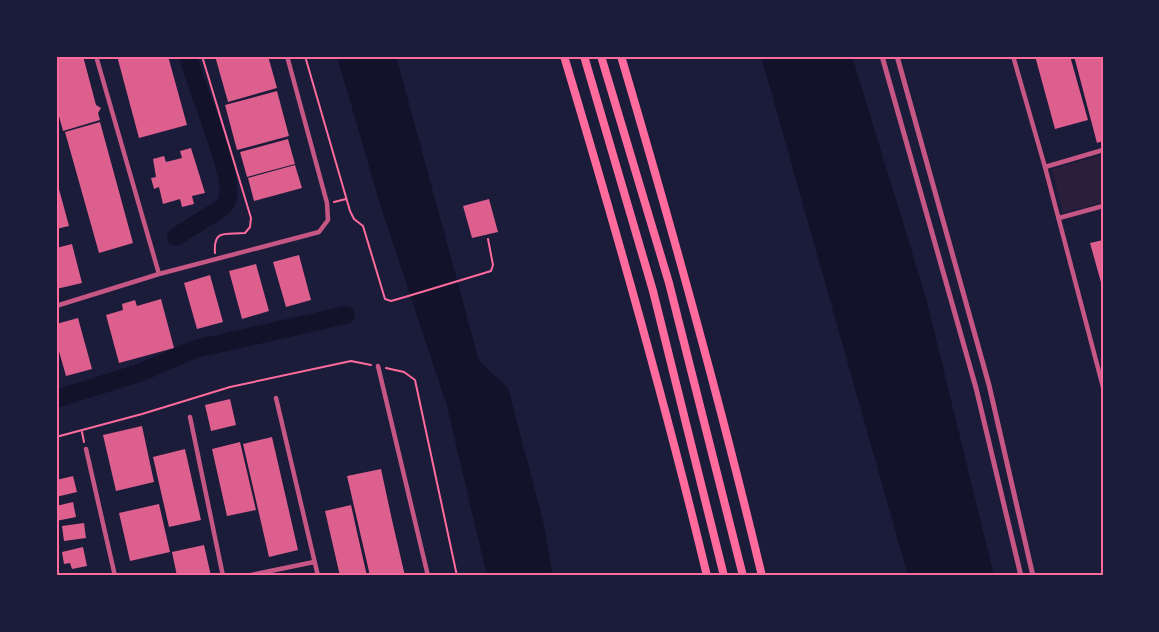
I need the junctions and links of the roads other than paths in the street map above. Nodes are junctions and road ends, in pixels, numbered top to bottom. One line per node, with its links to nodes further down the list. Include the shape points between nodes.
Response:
1 (96, 56): 14 (street)
2 (287, 56): 14 (street, via 327,203 328,220 319,232)
3 (564, 56): 31 (highway, via 636,299)
4 (584, 56): 32 (highway, via 653,291)
5 (601, 56): 33 (highway, via 668,283)
6 (621, 56): 34 (highway, via 687,282)
7 (882, 56): 20 (street)
8 (897, 56): 19 (street)
9 (1013, 56): 11 (street)
10 (1103, 150): 11 (street)
11 (1045, 167): 13 (street)
12 (1103, 206): 13 (street)
13 (1059, 218): 17 (street)
14 (159, 274): 15 (street)
15 (56, 306)
16 (1103, 358): 17 (street)
17 (1096, 360): 21 (street)
18 (378, 366): 30 (street)
19 (989, 385): 20 (street); 36 (street)
20 (976, 388): 35 (street)
21 (1103, 388)
22 (276, 398): 25 (street)
23 (190, 417): 27 (street)
24 (86, 449): 26 (street)
25 (314, 562): 28 (street); 29 (street)
26 (115, 576)
27 (223, 576)
28 (246, 576)
29 (318, 576)
30 (428, 576)
31 (707, 576)
32 (724, 576)
33 (743, 576)
34 (762, 576)
35 (1021, 576)
36 (1033, 576)

